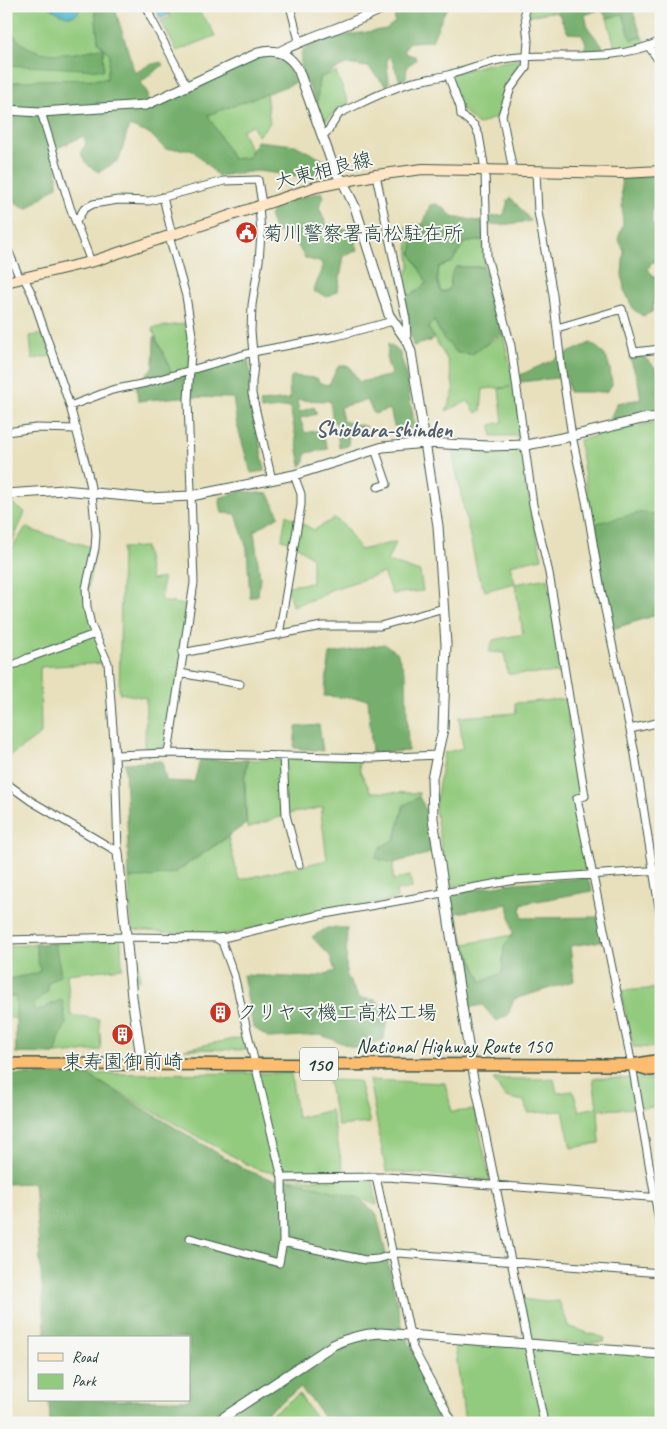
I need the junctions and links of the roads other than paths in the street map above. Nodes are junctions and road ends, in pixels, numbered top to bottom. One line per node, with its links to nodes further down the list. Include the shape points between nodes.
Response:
1 (147, 6): 12 (street)
2 (290, 6): 5 (street)
3 (386, 6): 5 (street, via 348,26)
4 (524, 6): 9 (street)
5 (299, 41): 8 (street)
6 (661, 42): 7 (street)
7 (649, 47): 9 (street, via 608,56); 10 (street)
8 (278, 52): 12 (street, via 258,53); 15 (street, via 298,69)
9 (528, 56): 11 (street, via 488,62); 17 (street, via 526,68 511,88 502,115)
10 (661, 64)
11 (448, 75): 15 (street, via 414,82 340,113); 16 (street, via 461,115 474,125 479,135)
12 (187, 86): 14 (street, via 146,105)
13 (6, 110): 14 (street)
14 (41, 112): 24 (street)
15 (322, 136): 21 (street, via 335,171)
16 (485, 170): 17 (main road, 大東相良線); 20 (main road, 大東相良線, via 423,170); 42 (street, via 486,257 510,346)
17 (513, 171): 19 (main road, 大東相良線)
18 (661, 171): 19 (main road, 大東相良線)
19 (536, 172): 31 (street, via 538,212)
20 (376, 175): 21 (main road, 大東相良線); 32 (street, via 406,319)
21 (342, 180): 23 (main road, 大東相良線); 30 (street, via 355,207)
22 (163, 197): 23 (street, via 224,181 258,180); 24 (street, via 149,201 118,200 93,204 84,209); 25 (street)
23 (261, 205): 25 (main road, 大東相良線); 34 (street, via 259,260 252,305)
24 (76, 222): 27 (street)
25 (170, 236): 27 (main road, 大東相良線); 35 (street, via 186,296 192,335)
26 (6, 245): 28 (street)
27 (91, 262): 28 (main road, 大東相良線)
28 (22, 279): 29 (main road, 大東相良線); 36 (street, via 32,294)
29 (6, 282)
30 (393, 320): 32 (street); 34 (street, via 336,336)
31 (557, 328): 33 (street, via 622,309 634,352); 40 (street)
32 (407, 341): 41 (street)
33 (661, 349)
34 (253, 352): 35 (street); 45 (street, via 252,394)
35 (190, 371): 36 (street, via 112,390); 49 (street)
36 (70, 406): 38 (street)
37 (661, 417): 40 (street)
38 (77, 430): 39 (street, via 36,428); 47 (street)
39 (6, 432)
40 (572, 436): 42 (street); 58 (street)
41 (426, 443): 42 (street); 43 (street); 50 (street, via 438,526)
42 (526, 445): 67 (street, via 533,505 549,572 585,796 577,798)
43 (375, 449): 44 (street); 46 (street, via 387,484)
44 (294, 475): 45 (street); 52 (street, via 301,505)
45 (272, 480): 49 (street)
46 (378, 487)
47 (92, 493): 48 (street, via 64,490); 49 (street, via 147,498); 51 (street, via 96,534 86,588 87,607)
48 (6, 494)
49 (191, 496): 53 (street, via 194,583)
50 (444, 608): 52 (street, via 380,626 322,626); 61 (street, via 444,712)
51 (95, 634): 54 (street); 60 (street, via 108,663)
52 (279, 635): 53 (street)
53 (182, 653): 55 (street)
54 (6, 665)
55 (180, 673): 56 (street); 59 (street)
56 (240, 684)
57 (661, 722): 58 (street)
58 (630, 729): 66 (street)
59 (168, 753): 60 (street); 62 (street)
60 (115, 755): 64 (street)
61 (438, 755): 62 (street, via 374,758); 68 (street, via 432,778 432,808)
62 (283, 756): 65 (street, via 286,815)
63 (6, 783): 64 (street)
64 (118, 852): 70 (street)
65 (299, 865)
66 (657, 870): 67 (street); 69 (street)
67 (592, 874): 68 (street, via 516,880); 78 (street)
68 (444, 892): 71 (street); 77 (street)
69 (661, 920)
70 (126, 937): 71 (street); 72 (street); 75 (street)
71 (216, 938): 76 (street, via 222,942 234,975)
72 (6, 940)
73 (661, 1060): 78 (highway, National Highway Route 150 / 150)
74 (6, 1064): 75 (highway, National Highway Route 150 / 150)
75 (142, 1064): 76 (highway, National Highway Route 150 / 150)
76 (255, 1064): 77 (highway, National Highway Route 150 / 150); 81 (street)
77 (471, 1064): 78 (highway, National Highway Route 150 / 150); 82 (street)
78 (632, 1065): 79 (highway, National Highway Route 150 / 150); 83 (street)
79 (661, 1069)
80 (376, 1177): 81 (street); 82 (street); 87 (street)
81 (282, 1178): 86 (street)
82 (495, 1185): 83 (street); 88 (street)
83 (658, 1198): 84 (street)
84 (661, 1232)
85 (190, 1238): 86 (street, via 279,1263)
86 (284, 1242): 87 (street, via 365,1260)
87 (393, 1254): 88 (street); 90 (street)
88 (510, 1261): 89 (street); 91 (street)
89 (661, 1273)
90 (409, 1335): 91 (street); 93 (street, via 372,1333 348,1338 324,1350); 94 (street)
91 (528, 1344): 92 (street); 95 (street)
92 (661, 1354)
93 (215, 1423)
94 (453, 1423)
95 (544, 1423)

